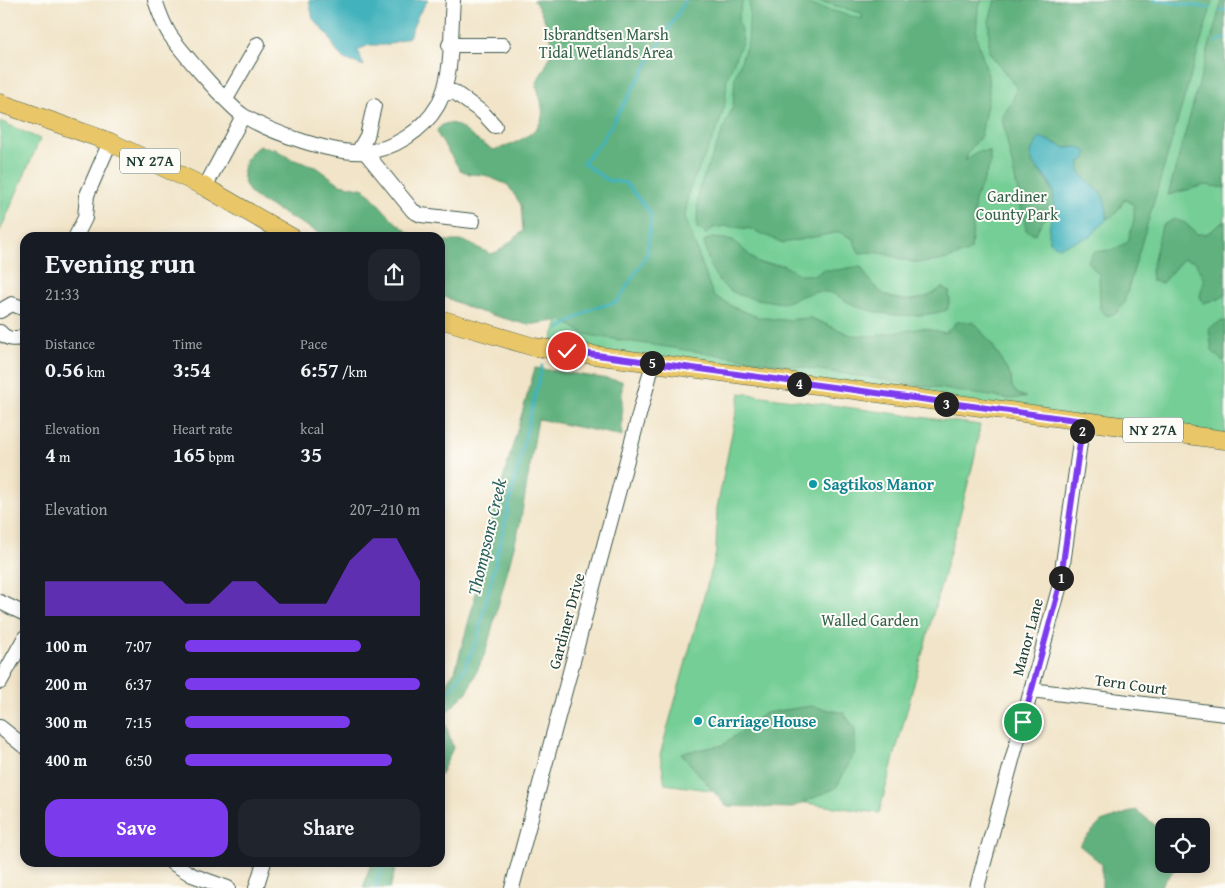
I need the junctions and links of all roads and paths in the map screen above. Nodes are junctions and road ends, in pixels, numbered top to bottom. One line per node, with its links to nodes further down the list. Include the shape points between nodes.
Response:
1 (156, 0): 7 (street, via 170,35)
2 (453, 0): 4 (street)
3 (258, 44): 7 (street)
4 (450, 45): 5 (street); 6 (street)
5 (503, 45)
6 (443, 94): 11 (street, via 454,92); 13 (street, via 417,129 390,146)
7 (226, 99): 10 (street)
8 (0, 103): 12 (main road, NY 27A)
9 (374, 106): 13 (street)
10 (243, 116): 13 (street, via 310,143); 14 (street)
11 (495, 126)
12 (110, 142): 14 (main road, NY 27A); 16 (street, via 87,195 85,218)
13 (362, 152): 15 (street, via 413,211 421,215)
14 (205, 187): 17 (main road, NY 27A)
15 (473, 221)
16 (78, 232)
17 (283, 232)
18 (20, 307): 19 (street, via 12,304)
19 (0, 310)
20 (445, 320): 23 (main road, NY 27A, via 534,347)
21 (0, 332): 22 (street, via 8,339)
22 (20, 337)
23 (653, 363): 24 (main road, NY 27A); 38 (street, Gardiner Drive)
24 (1083, 421): 25 (main road, NY 27A); 30 (street, Manor Lane, via 1060,585)
25 (1225, 440)
26 (0, 602): 27 (street)
27 (20, 612)
28 (20, 645): 29 (street)
29 (0, 682)
30 (1031, 690): 31 (street, Tern Court); 39 (street, Manor Lane)
31 (1225, 714)
32 (0, 727): 33 (street)
33 (20, 743)
34 (178, 867): 36 (street, via 192,876)
35 (262, 867): 37 (street)
36 (228, 888)
37 (256, 888)
38 (512, 888)
39 (977, 888)

